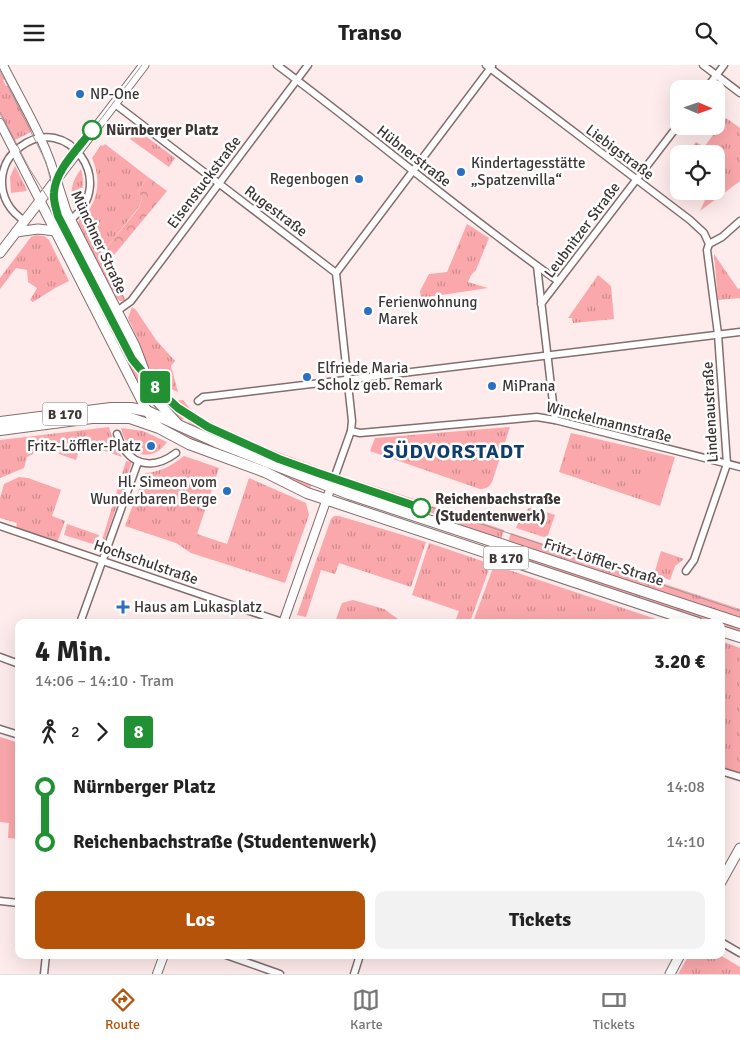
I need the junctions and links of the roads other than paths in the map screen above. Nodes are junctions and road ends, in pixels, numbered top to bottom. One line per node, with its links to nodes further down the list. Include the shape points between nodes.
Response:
1 (3, 65): 15 (street, Münchner Straße)
2 (144, 65): 12 (main road)
3 (277, 65): 9 (street, Hübnerstraße)
4 (308, 65): 9 (street, Eisenstuckstraße)
5 (703, 65): 8 (street)
6 (724, 65): 8 (street)
7 (490, 66): 18 (street); 19 (street, Liebigstraße)
8 (716, 75): 10 (street); 11 (street)
9 (296, 80): 18 (street, Hübnerstraße); 21 (street, Eisenstuckstraße)
10 (712, 80)
11 (740, 93)
12 (114, 104): 17 (main road); 21 (street, Rugestraße)
13 (0, 123): 16 (street)
14 (670, 135): 19 (street, Leubnitzer Straße)
15 (40, 138): 16 (street); 17 (street, via 60,140); 20 (street, Münchner Straße)
16 (15, 151): 22 (street, via 4,169); 23 (street)
17 (78, 151): 20 (main road); 24 (street, via 89,170 90,187 84,206)
18 (412, 172): 31 (street, Hübnerstraße); 32 (street)
19 (636, 179): 29 (street, Liebigstraße, via 690,220 704,233); 33 (street, Leubnitzer Straße)
20 (56, 180): 23 (main road); 24 (main road, Münchner Straße)
21 (219, 183): 32 (street, Rugestraße); 35 (street, Eisenstuckstraße, via 131,301)
22 (1, 187): 25 (street, via 9,207)
23 (40, 201): 25 (main road); 27 (main road)
24 (70, 220): 35 (main road, Münchner Straße)
25 (25, 221): 28 (main road)
26 (740, 221): 29 (street)
27 (56, 231): 28 (main road); 41 (main road)
28 (16, 232): 30 (main road)
29 (709, 244): 37 (street, via 707,250)
30 (0, 253)
31 (537, 266): 33 (street, Hübnerstraße); 34 (street)
32 (336, 273): 39 (street)
33 (558, 281): 34 (street, Leubnitzer Straße)
34 (541, 304): 38 (street)
35 (117, 311): 44 (main road, Münchner Straße, via 155,399)
36 (740, 332): 37 (street)
37 (718, 334): 38 (street); 51 (street, Lindenaustraße)
38 (548, 355): 39 (street); 42 (street)
39 (348, 380): 40 (street, via 203,397); 47 (street)
40 (198, 401)
41 (147, 411): 43 (main road, B 170, via 111,408); 44 (main road, B 170); 45 (main road)
42 (556, 420): 47 (street, Winckelmannstraße, via 536,417 360,433); 51 (street, Winckelmannstraße)
43 (0, 422)
44 (179, 425): 53 (main road, Fritz-Löffler-Straße / B 170)
45 (159, 428): 46 (main road, B 170, via 142,421 116,417); 54 (main road, Fritz-Löffler-Straße / B 170, via 189,444 265,472)
46 (0, 429)
47 (351, 431): 53 (street)
48 (117, 434): 50 (street, via 124,450)
49 (176, 453): 50 (street, via 166,461)
50 (138, 462): 56 (street)
51 (727, 463): 52 (street, Winckelmannstraße); 57 (street, Lindenaustraße, via 694,559)
52 (740, 467)
53 (331, 487): 54 (street); 62 (main road, Fritz-Löffler-Straße / B 170)
54 (326, 500): 60 (street); 61 (main road, Fritz-Löffler-Straße / B 170)
55 (0, 526): 56 (street, Hochschulstraße)
56 (103, 561): 58 (street); 59 (street, Hochschulstraße)
57 (686, 571)
58 (81, 619)
59 (274, 619)
60 (284, 619)
61 (688, 619)
62 (740, 623)
63 (725, 632): 64 (main road)
64 (740, 637)
65 (0, 657): 66 (street)
66 (15, 663)
67 (0, 729): 68 (street)
68 (15, 734)
69 (725, 772): 70 (street)
70 (740, 777)
71 (740, 848): 72 (main road)
72 (725, 875)
73 (0, 901): 74 (street)
74 (15, 903)
75 (725, 944): 76 (street)
76 (740, 953)
77 (46, 959): 82 (street)
78 (163, 959): 83 (street)
79 (237, 959): 84 (street)
80 (359, 959): 85 (street)
81 (678, 959): 86 (main road)
82 (44, 974)
83 (157, 974)
84 (280, 974)
85 (354, 974)
86 (670, 974)

